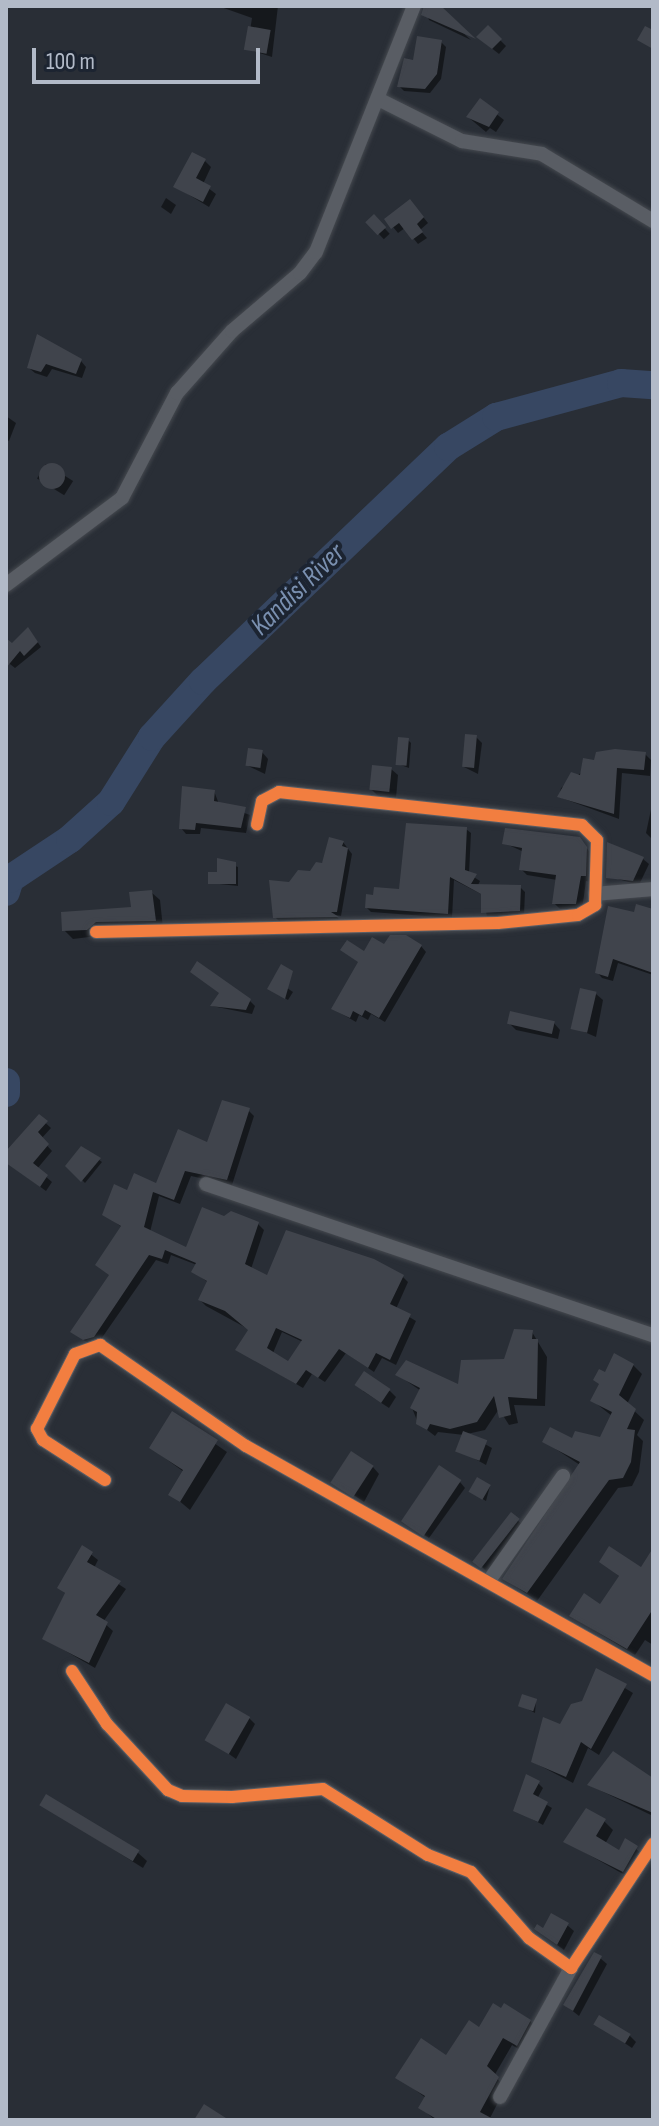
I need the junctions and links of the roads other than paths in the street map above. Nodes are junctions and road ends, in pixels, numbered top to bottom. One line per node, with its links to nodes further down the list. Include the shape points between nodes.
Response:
1 (414, 6): 2 (street)
2 (380, 100): 3 (street, via 462,141 542,154); 4 (street, via 325,232 300,273 232,331 177,393 122,498)
3 (653, 221)
4 (6, 585)
5 (257, 824): 7 (street, via 262,801 279,792 582,825 597,840)
6 (653, 889): 7 (street)
7 (595, 894): 8 (street, via 595,905 578,915 498,923)
8 (96, 932)
9 (206, 1184): 10 (street)
10 (653, 1335)
11 (563, 1476): 13 (street)
12 (105, 1480): 13 (street, via 43,1440 37,1429 75,1354 100,1345 246,1446)
13 (488, 1582): 15 (street)
14 (72, 1671): 17 (street, via 107,1724 168,1790 182,1796 232,1797 323,1789 428,1855 471,1872 529,1938)
15 (653, 1675)
16 (653, 1844): 17 (street)
17 (571, 1968): 18 (street)
18 (500, 2097)

